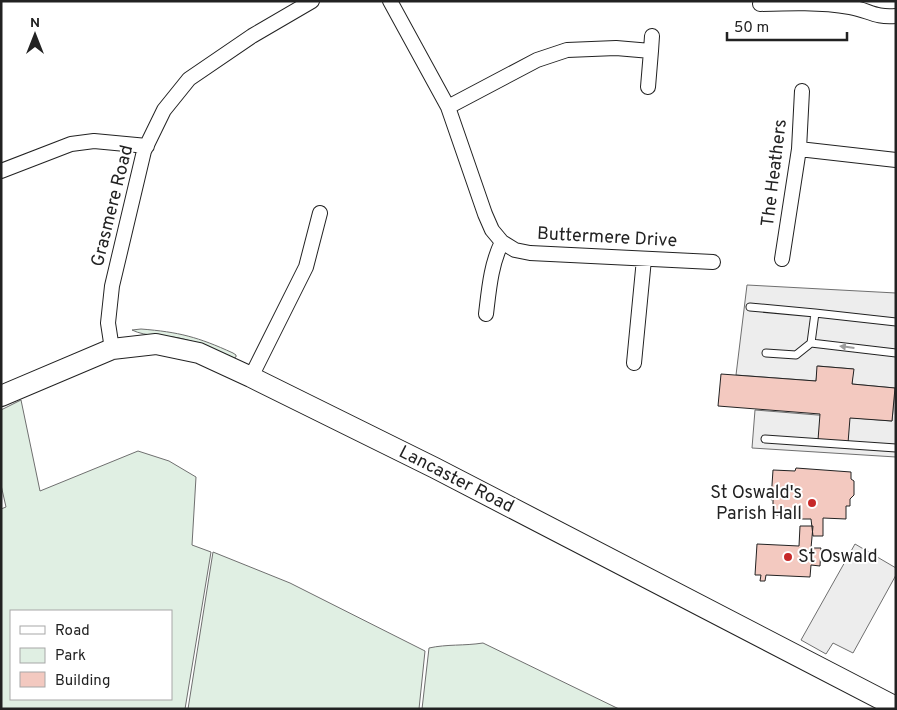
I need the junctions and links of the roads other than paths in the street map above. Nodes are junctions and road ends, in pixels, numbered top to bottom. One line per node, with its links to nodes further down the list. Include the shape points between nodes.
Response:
1 (390, 1): 10 (street)
2 (309, 2): 11 (street, Grasmere Road, via 189,79 164,110)
3 (813, 2): 4 (street); 5 (street, via 852,7 882,18)
4 (760, 4)
5 (896, 16)
6 (652, 36): 7 (street)
7 (651, 51): 8 (street); 10 (street, via 616,48 567,50 537,60)
8 (648, 87)
9 (802, 91): 12 (street, The Heathers)
10 (448, 107): 16 (street, via 485,214)
11 (146, 146): 14 (street, via 94,141 71,144); 25 (street, Grasmere Road, via 112,286 108,323)
12 (799, 150): 13 (street); 18 (street, The Heathers)
13 (896, 160)
14 (1, 171)
15 (320, 213): 29 (street, via 306,268)
16 (502, 242): 17 (street, Buttermere Drive, via 530,253); 22 (street, via 492,268)
17 (644, 259): 19 (street, Buttermere Drive); 28 (street)
18 (782, 260)
19 (713, 262)
20 (750, 307): 21 (lane)
21 (815, 313): 23 (lane); 24 (lane)
22 (486, 314)
23 (896, 322)
24 (811, 342): 26 (lane, via 796,354); 27 (lane, one-way to 24)
25 (112, 350): 29 (main road, Lancaster Road, via 156,344 199,353); 30 (main road, Lancaster Road)
26 (766, 353)
27 (896, 353)
28 (634, 362)
29 (251, 377): 33 (main road, Lancaster Road, via 443,472)
30 (1, 396)
31 (765, 440): 32 (lane)
32 (896, 448)
33 (896, 707)

